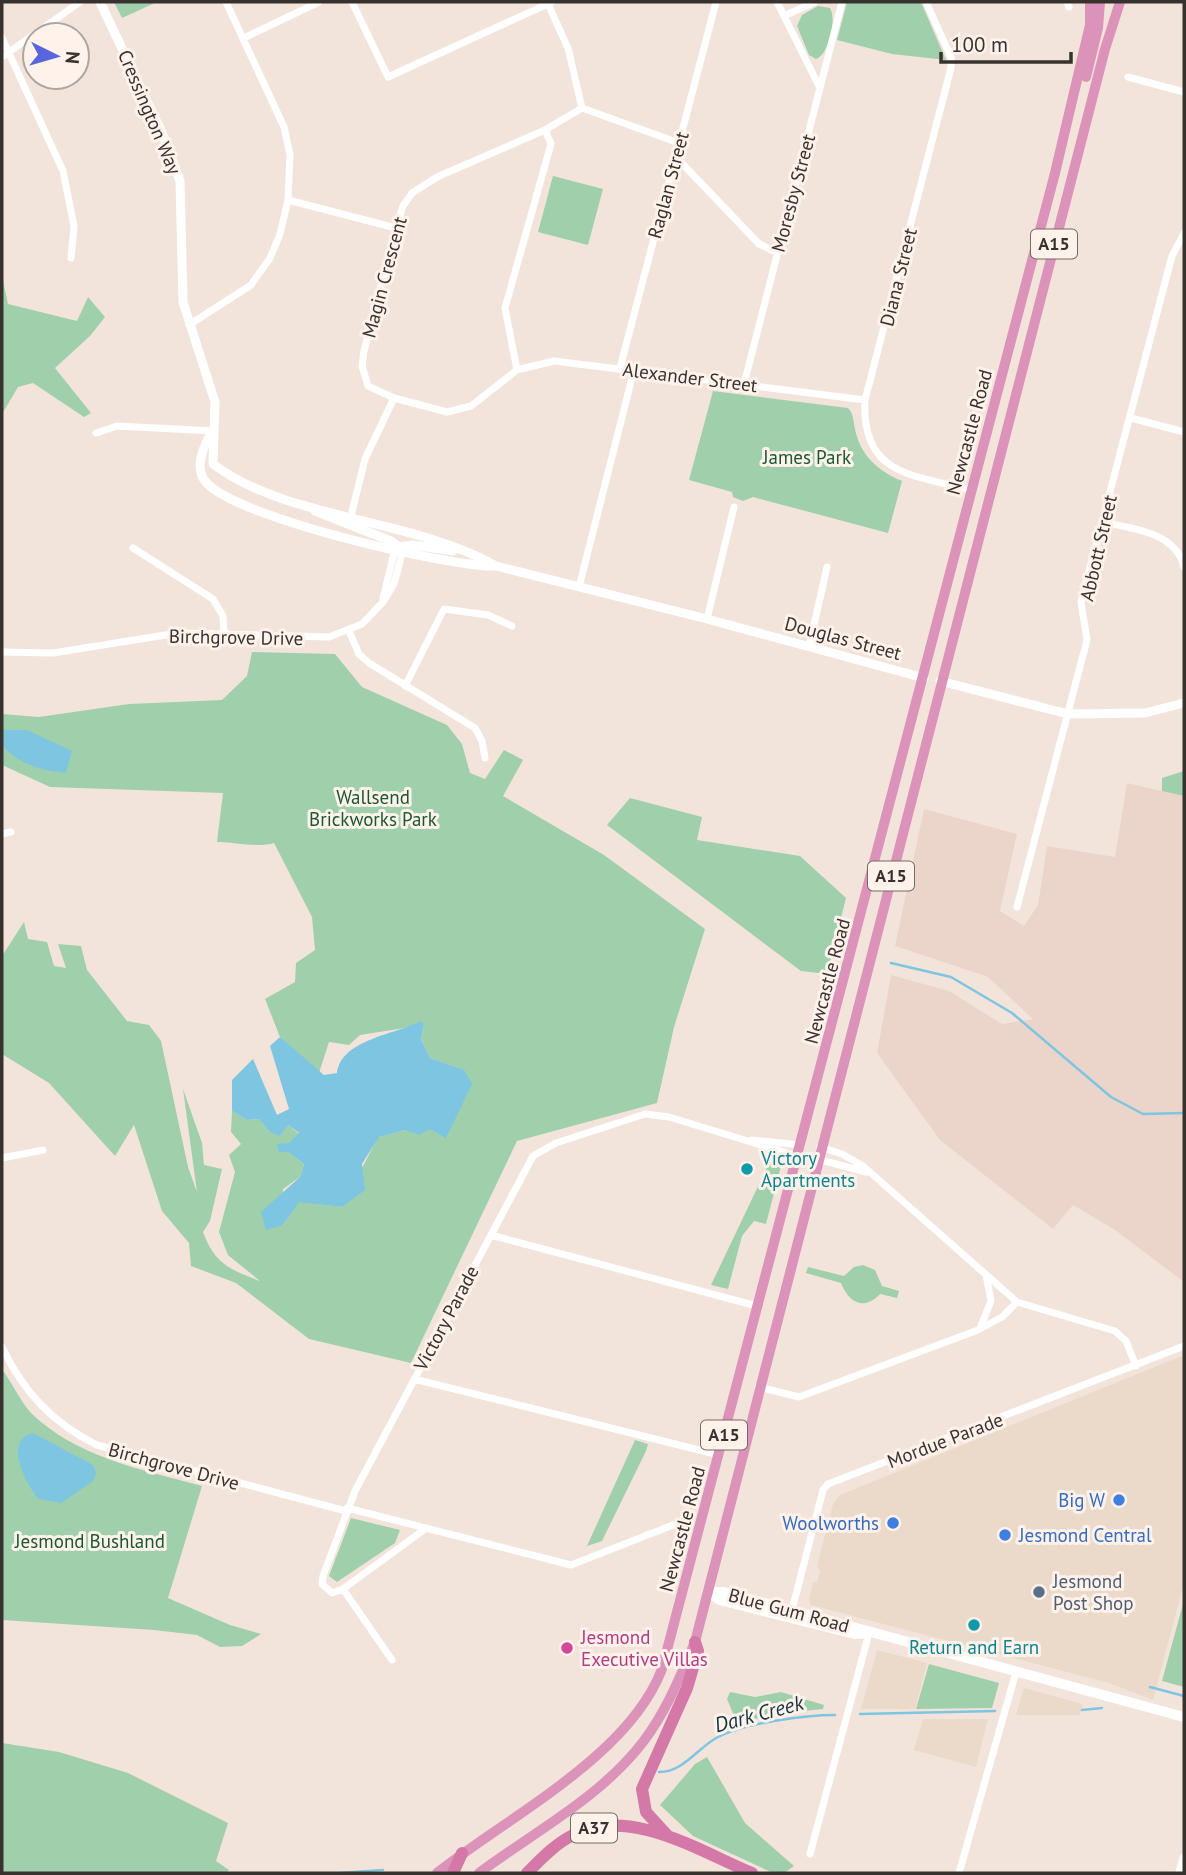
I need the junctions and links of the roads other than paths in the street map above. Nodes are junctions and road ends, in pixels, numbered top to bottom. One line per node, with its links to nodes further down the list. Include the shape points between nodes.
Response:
1 (80, 2): 18 (street)
2 (100, 2): 32 (street, Cressington Way, via 177,168 182,194 181,291)
3 (226, 2): 17 (street)
4 (319, 2): 17 (street)
5 (352, 2): 6 (street, via 388,77)
6 (549, 2): 22 (street, via 568,47)
7 (716, 2): 24 (street, Raglan Street)
8 (777, 2): 15 (street)
9 (815, 2): 15 (street)
10 (842, 2): 20 (street, Moresby Street)
11 (926, 2): 38 (street, Diana Street, via 951,57 951,68)
12 (1090, 2): 26 (highway, Newcastle Road / A15, via 1090,25)
13 (1100, 2): 26 (highway, A15, via 1082,93)
14 (1120, 2): 62 (highway, Newcastle Road / A15)
15 (784, 16): 20 (street)
16 (2, 38): 18 (street)
17 (244, 38): 27 (street, via 284,127 290,155)
18 (5, 55): 31 (street, via 63,171 74,226)
19 (1128, 77): 21 (street)
20 (820, 88): 30 (street, Moresby Street)
21 (1184, 92)
22 (582, 108): 23 (street, Magin Crescent); 24 (street)
23 (545, 130): 28 (street, Magin Crescent, via 422,186 403,206); 34 (street, via 551,145 505,308)
24 (679, 143): 25 (street, Raglan Street)
25 (676, 157): 30 (street, via 759,244); 33 (street, Raglan Street)
26 (1055, 173): 43 (highway, Newcastle Road / A15)
27 (288, 200): 28 (street); 32 (street, via 281,234 251,285)
28 (396, 228): 37 (street, Magin Crescent, via 362,366 369,386)
29 (1184, 233): 39 (street, Abbott Street, via 1172,256)
30 (778, 254): 36 (street, Moresby Street)
31 (71, 258)
32 (189, 325): 40 (street, Cressington Way, via 215,402)
33 (620, 368): 34 (street, Alexander Street, via 554,361); 35 (street, Alexander Street)
34 (517, 370): 37 (street, Magin Crescent, via 471,406 447,412)
35 (634, 370): 36 (street, Alexander Street); 54 (street)
36 (744, 384): 38 (street, Alexander Street)
37 (394, 398): 46 (street, via 365,459)
38 (865, 400): 43 (street, Diana Street, via 867,437 871,448 887,463)
39 (1131, 418): 41 (street); 47 (street, Abbott Street)
40 (213, 431): 42 (street, via 117,426); 44 (street, Douglas Street, via 213,464); 49 (street, Douglas Street, via 200,468 203,480 217,492 281,519)
41 (1184, 432)
42 (96, 433)
43 (972, 490): 61 (highway, Newcastle Road / A15)
44 (288, 499): 46 (street, Douglas Street); 49 (street)
45 (734, 507): 55 (street)
46 (351, 516): 50 (street, Douglas Street)
47 (1103, 522): 53 (street, via 1162,537 1176,548); 65 (street, Abbott Street, via 1082,602 1087,639)
48 (133, 548): 58 (street, via 213,599 223,616)
49 (400, 549): 50 (street); 51 (street, Douglas Street, via 464,564); 57 (street, Birchgrove Drive, via 378,608)
50 (462, 550): 51 (street, Douglas Street)
51 (496, 566): 54 (street, Douglas Street)
52 (827, 567): 59 (street)
53 (1184, 567)
54 (579, 587): 55 (street, Douglas Street)
55 (708, 619): 59 (street, Douglas Street)
56 (512, 626): 63 (street, via 488,615 444,609)
57 (349, 631): 58 (street, Birchgrove Drive, via 313,639); 63 (street, via 359,654)
58 (224, 634): 60 (street, Birchgrove Drive, via 160,635 54,653)
59 (808, 647): 61 (street, Douglas Street)
60 (2, 652)
61 (924, 678): 62 (highway, Douglas Street); 72 (highway, Newcastle Road / A15)
62 (940, 681): 65 (street, Douglas Street); 70 (highway, Newcastle Road / A15)
63 (405, 685): 66 (street, via 475,727)
64 (1184, 704): 65 (street, Douglas Street, via 1144,713)
65 (1068, 714): 69 (street, Abbott Street)
66 (485, 758)
67 (11, 832): 68 (street)
68 (2, 834)
69 (1017, 907)
70 (820, 1147): 72 (highway); 74 (highway, Newcastle Road / A15); 75 (street, via 849,1157)
71 (43, 1150): 73 (street)
72 (799, 1151): 74 (highway); 76 (street, Victory Parade, via 645,1114 541,1149 527,1165); 79 (highway, Newcastle Road / A15)
73 (2, 1158)
74 (817, 1159): 75 (street); 86 (highway, Newcastle Road / A15)
75 (876, 1178): 77 (street)
76 (491, 1235): 79 (street); 85 (street, Victory Parade)
77 (986, 1274): 78 (street); 80 (street, via 991,1301 986,1321)
78 (1017, 1302): 80 (street); 84 (street, via 1115,1331 1126,1341)
79 (757, 1306): 87 (highway, Newcastle Road / A15)
80 (978, 1330): 86 (street, via 799,1397)
81 (1184, 1346): 84 (street, Mordue Parade)
82 (2, 1347): 83 (street, Birchgrove Drive)
83 (5, 1364): 88 (street, Birchgrove Drive, via 40,1406 97,1445)
84 (1136, 1366): 94 (street, Mordue Parade, via 828,1485)
85 (414, 1379): 87 (street); 88 (street, Victory Parade)
86 (758, 1387): 93 (highway, Newcastle Road / A15)
87 (719, 1455): 91 (highway, Newcastle Road / A15)
88 (346, 1510): 90 (street, Birchgrove Drive); 92 (street, Victory Parade, via 322,1579 329,1592)
89 (673, 1525): 90 (street, Birchgrove Drive, via 571,1565)
90 (425, 1529): 92 (street)
91 (685, 1586): 93 (highway); 101 (highway, Newcastle Road / A15, via 662,1669 639,1714 588,1762)
92 (343, 1589): 97 (street, Victory Parade)
93 (708, 1592): 94 (main road, Blue Gum Road); 95 (main road, Blue Gum Road, via 723,1601 855,1634); 96 (highway, Newcastle Road / A15)
94 (792, 1610): 95 (main road, Blue Gum Road)
95 (869, 1633): 98 (main road, Blue Gum Road); 102 (street)
96 (695, 1642): 100 (highway, via 698,1651 687,1688 642,1789 649,1817); 106 (highway, Newcastle Road / A15, via 669,1701 632,1754 604,1783)
97 (392, 1660)
98 (1016, 1672): 99 (main road, Blue Gum Road); 109 (street)
99 (1184, 1717)
100 (673, 1839): 107 (highway, A37, via 629,1826 587,1829 557,1845); 108 (highway, A37)
101 (462, 1853): 104 (highway, Newcastle Road / A15); 105 (highway)
102 (810, 1854)
103 (1184, 1858): 110 (street)
104 (437, 1873)
105 (453, 1873)
106 (479, 1873)
107 (527, 1873)
108 (752, 1873)
109 (958, 1873)
110 (1180, 1873)

